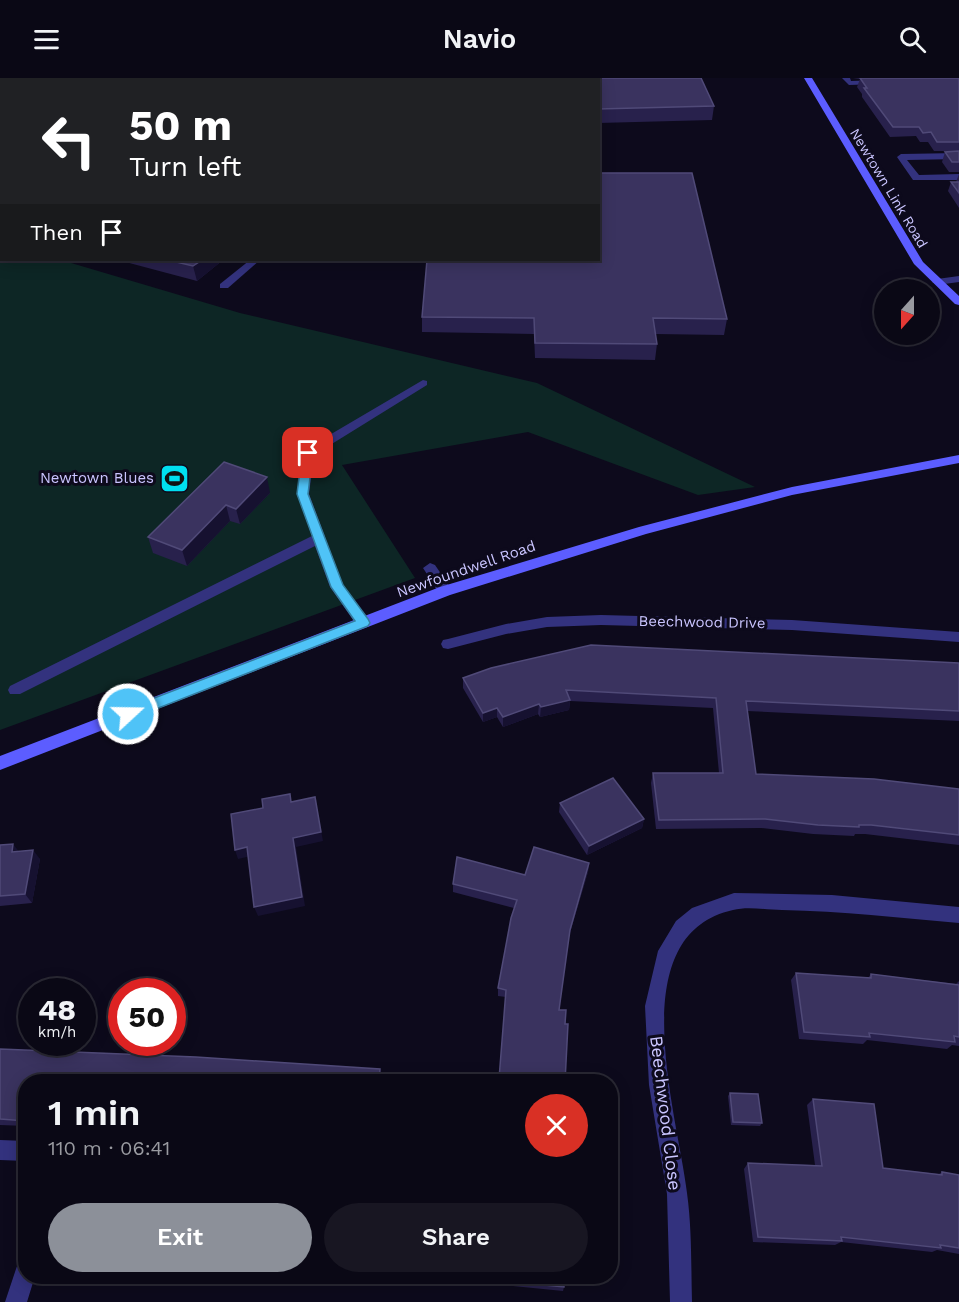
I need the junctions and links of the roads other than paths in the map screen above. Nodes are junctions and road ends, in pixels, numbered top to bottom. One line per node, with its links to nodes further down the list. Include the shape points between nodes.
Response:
1 (808, 78): 7 (main road, Newtown Link Road, via 913,254)
2 (846, 78): 3 (street, via 849,83)
3 (893, 82)
4 (959, 156): 5 (street, via 901,157 916,178)
5 (959, 177)
6 (254, 261): 11 (street)
7 (934, 279)
8 (959, 279): 9 (street)
9 (940, 282)
10 (940, 285): 12 (main road, Newtown Link Road)
11 (224, 286)
12 (959, 302)
13 (423, 383): 15 (street, via 308,453 303,494)
14 (959, 459): 17 (main road, Newfoundwell Road, via 780,494 644,530)
15 (319, 538): 18 (street, via 337,587); 21 (street)
16 (430, 568): 17 (street)
17 (446, 591): 18 (main road, Newfoundwell Road)
18 (363, 623): 22 (main road, Newfoundwell Road)
19 (959, 637): 20 (street, Beechwood Drive, via 792,625 601,620 547,622)
20 (448, 644)
21 (15, 690)
22 (0, 763)
23 (959, 915): 28 (street, Beechwood Close, via 832,903 734,902 698,914 682,927 666,951 654,1006 659,1085 677,1194)
24 (0, 1150): 25 (street)
25 (18, 1151)
26 (22, 1284): 27 (street)
27 (16, 1302)
28 (681, 1302)

